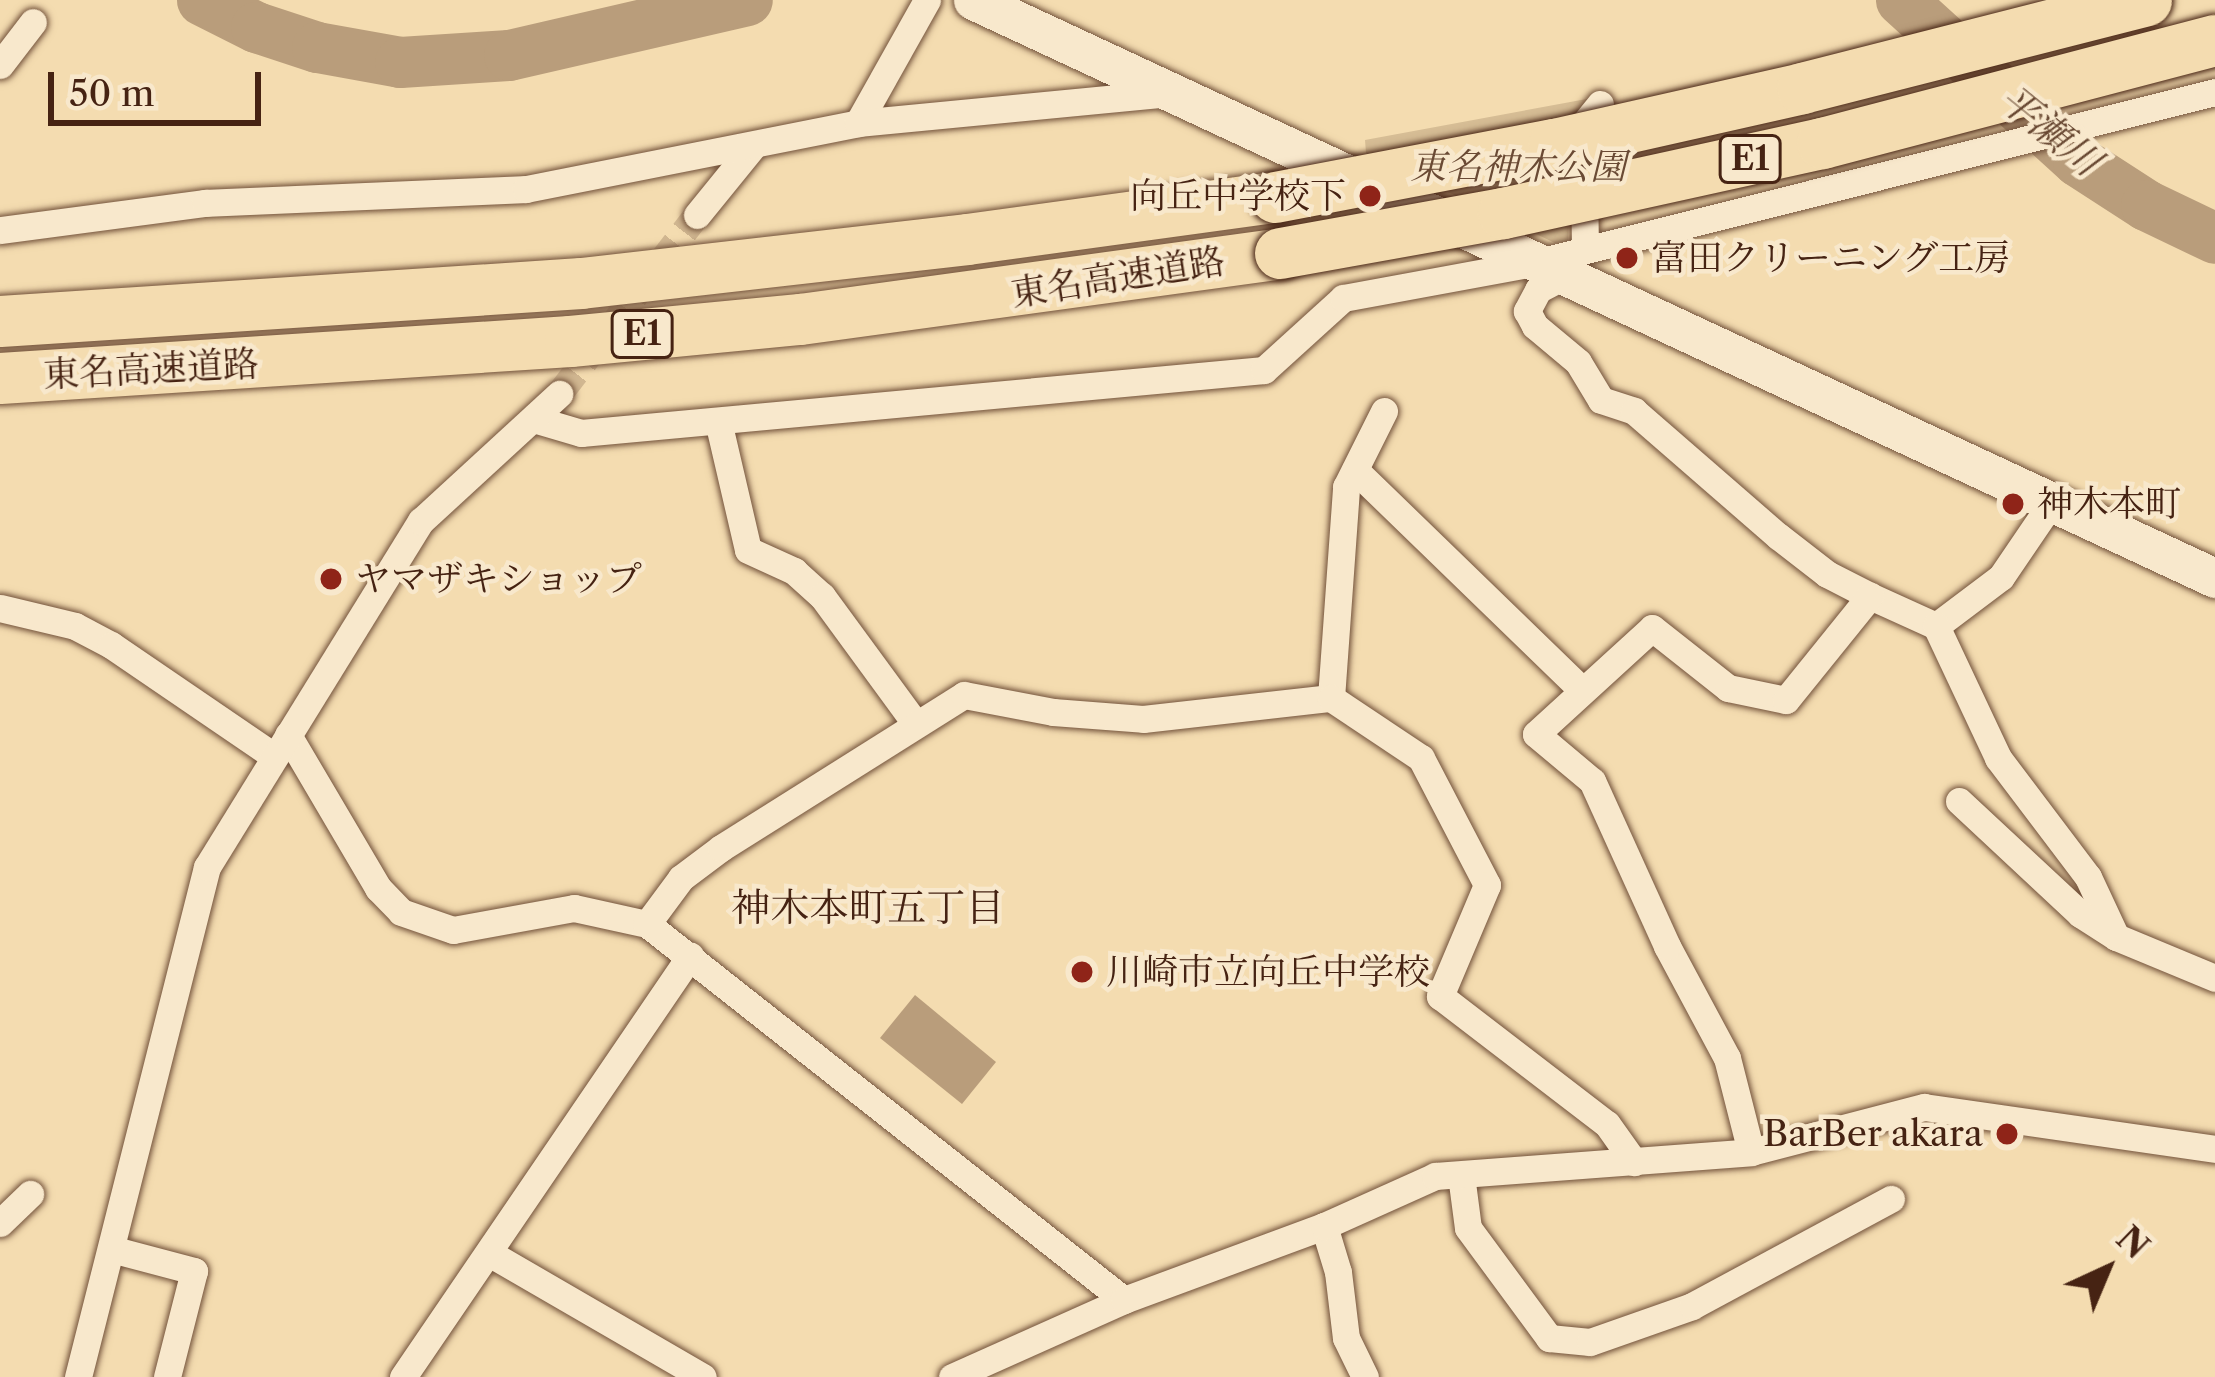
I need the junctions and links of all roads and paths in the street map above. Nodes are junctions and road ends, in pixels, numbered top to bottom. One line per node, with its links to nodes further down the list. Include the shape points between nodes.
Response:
1 (927, 0): 10 (street)
2 (973, 0): 7 (street)
3 (2146, 0): 15 (highway, 東名高速道路 / E1, bridge, via 1802,88 1275,197 580,283)
4 (33, 22): 6 (street)
5 (2215, 40): 16 (highway, 東名高速道路 / E1, bridge, via 1822,143 1280,253 777,322)
6 (0, 65)
7 (1172, 92): 10 (street); 14 (street)
8 (2215, 92): 14 (street)
9 (1600, 104): 14 (street, via 1583,125)
10 (858, 123): 11 (street)
11 (753, 146): 12 (street); 13 (street, via 526,189 205,203)
12 (697, 215)
13 (0, 230)
14 (1560, 262): 20 (street, via 1343,298 1264,370); 22 (street); 24 (street, via 1527,311 1579,362 1601,400 1634,411 1778,536)
15 (0, 321)
16 (0, 378)
17 (560, 394): 19 (street)
18 (1384, 411): 21 (street)
19 (537, 420): 20 (street, via 581,433); 30 (street, via 421,521)
20 (718, 421): 29 (street, via 748,550 822,596)
21 (1355, 470): 27 (street); 28 (street, via 1346,488)
22 (2052, 502): 23 (street); 26 (street, via 2001,577)
23 (2215, 578)
24 (1870, 596): 26 (street); 27 (street, via 1786,700 1728,688 1652,628)
25 (0, 608): 30 (street, via 93,635)
26 (1936, 626): 33 (street, via 1998,758 2088,877)
27 (1581, 689): 37 (street, via 1536,734 1592,782 1727,1058)
28 (1331, 698): 29 (street, via 1143,719 964,695); 38 (street, via 1421,758 1486,885 1441,996 1607,1124)
29 (915, 723): 32 (street, via 694,868)
30 (281, 746): 32 (street, via 401,912 454,930 574,908); 44 (street, via 207,867)
31 (1959, 801): 33 (street, via 2080,914)
32 (646, 924): 34 (street)
33 (2116, 937): 35 (street)
34 (690, 956): 45 (street); 46 (street)
35 (2215, 978)
36 (2215, 1149): 37 (street, via 1924,1107)
37 (1751, 1152): 38 (street)
38 (1634, 1162): 39 (street)
39 (1461, 1175): 41 (street, via 1468,1228 1549,1339 1590,1342 1692,1306); 43 (street, via 1435,1176)
40 (31, 1194): 42 (street)
41 (1891, 1199)
42 (0, 1223)
43 (1324, 1226): 46 (street); 53 (street, via 1346,1338)
44 (111, 1249): 48 (street); 49 (street, via 194,1271)
45 (489, 1253): 50 (street); 51 (street)
46 (1124, 1300): 47 (street)
47 (999, 1367): 52 (street)
48 (78, 1377)
49 (167, 1377)
50 (404, 1377)
51 (703, 1377)
52 (952, 1377)
53 (1365, 1377)

